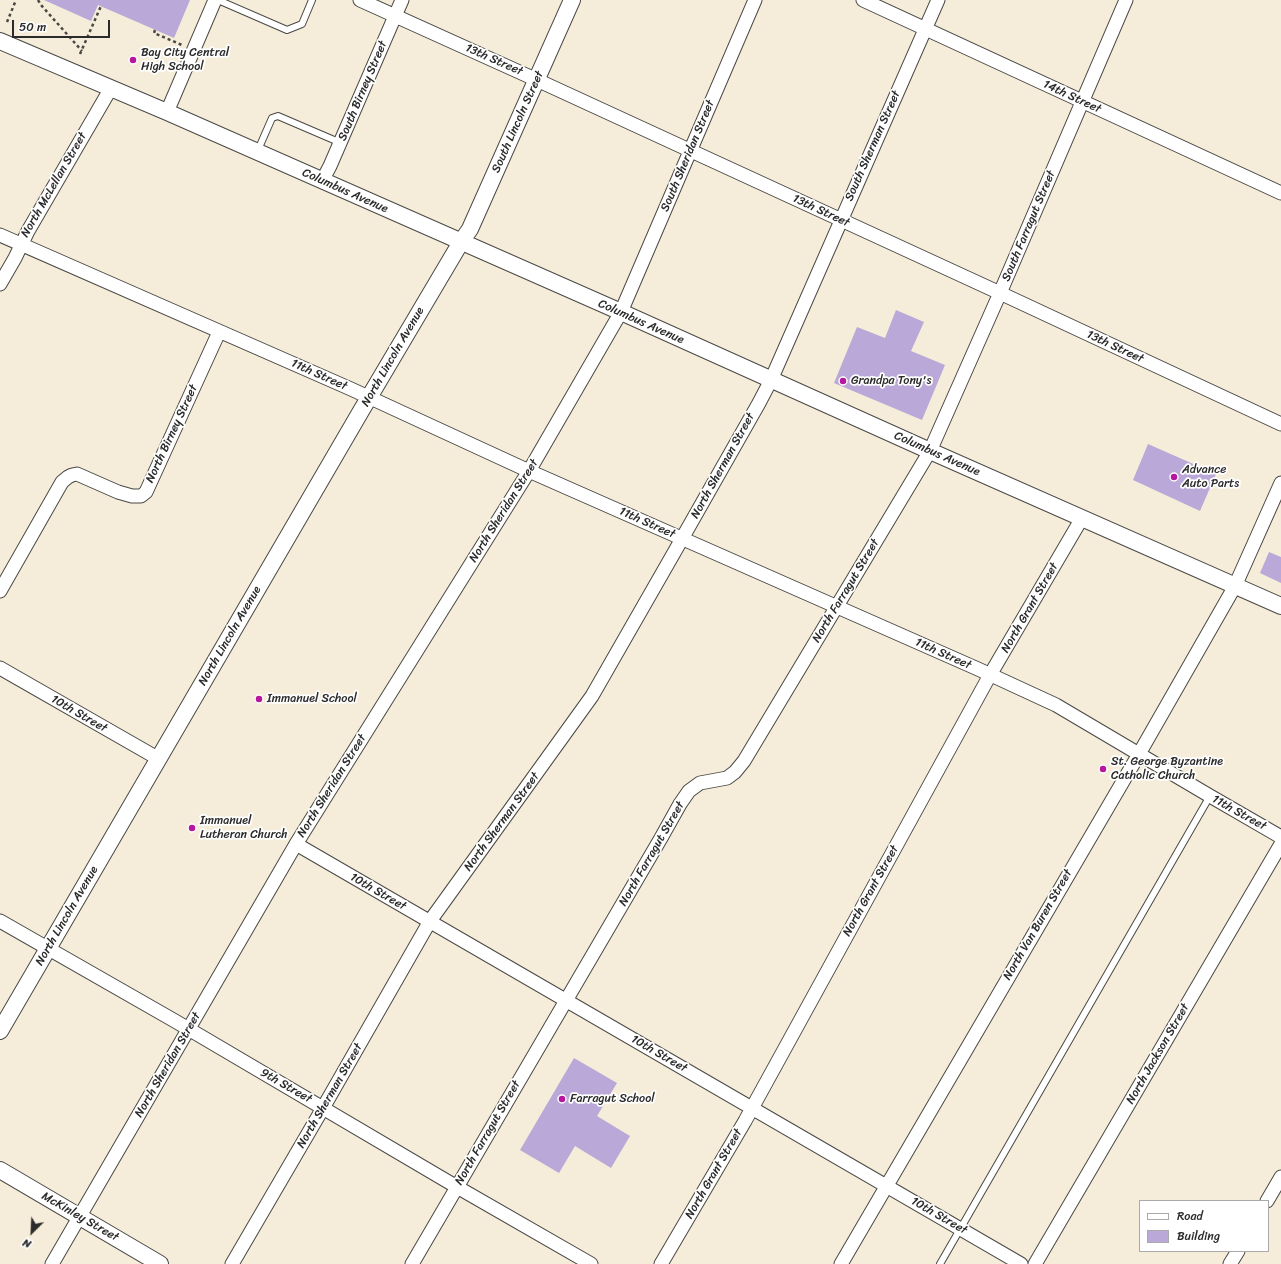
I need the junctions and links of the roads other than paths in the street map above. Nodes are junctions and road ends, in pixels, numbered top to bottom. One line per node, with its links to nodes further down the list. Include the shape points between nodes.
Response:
1 (216, 0): 2 (lane, via 287,30 302,24); 16 (street)
2 (312, 0)
3 (360, 0): 10 (street, 13th Street)
4 (402, 0): 10 (street, South Birney Street)
5 (572, 0): 13 (street, South Lincoln Street)
6 (755, 0): 18 (street, South Sheridan Street)
7 (863, 0): 11 (street, 14th Street)
8 (938, 0): 11 (street, South Sherman Street)
9 (1126, 0): 15 (street, South Farragut Street)
10 (396, 16): 13 (street, 13th Street); 17 (street, South Birney Street)
11 (925, 29): 15 (street, 14th Street); 22 (street, South Sherman Street)
12 (0, 41): 14 (street, Columbus Avenue)
13 (537, 80): 18 (street, 13th Street); 24 (street, South Lincoln Street, via 470,229)
14 (111, 88): 16 (street, Columbus Avenue); 25 (street, North McLellan Street)
15 (1082, 101): 21 (street, 14th Street); 27 (street, South Farragut Street)
16 (167, 112): 19 (street, Columbus Avenue)
17 (341, 143): 19 (lane, via 278,116 272,118); 20 (street, South Birney Street)
18 (690, 150): 22 (street, 13th Street); 28 (street, South Sheridan Street)
19 (257, 152): 20 (street, Columbus Avenue)
20 (322, 181): 24 (street, Columbus Avenue)
21 (1281, 193)
22 (840, 220): 27 (street, 13th Street); 30 (street, South Sherman Street)
23 (0, 235): 25 (street, 11th Street)
24 (461, 242): 28 (street, Columbus Avenue); 31 (street, North Lincoln Avenue)
25 (21, 245): 26 (street, North McLellan Street); 29 (street, 11th Street)
26 (0, 284)
27 (1000, 293): 32 (street, 13th Street); 33 (street, South Farragut Street)
28 (621, 312): 30 (street, Columbus Avenue); 34 (street, North Sheridan Street)
29 (219, 332): 31 (street, 11th Street); 39 (street, North Birney Street, via 146,492 141,496 132,496 77,474 68,477 62,482)
30 (771, 380): 33 (street, Columbus Avenue); 37 (street, North Sherman Street)
31 (369, 398): 34 (street, 11th Street); 45 (street, North Lincoln Avenue)
32 (1281, 424)
33 (930, 451): 36 (street, Columbus Avenue); 41 (street, North Farragut Street)
34 (529, 471): 37 (street, 11th Street); 48 (street, North Sheridan Street)
35 (1281, 483): 38 (street, North Van Buren Street)
36 (1082, 518): 38 (street, Columbus Avenue); 43 (street, North Grant Street)
37 (683, 539): 41 (street, 11th Street); 51 (street, North Sherman Street, via 592,696)
38 (1235, 586): 40 (street, Columbus Avenue); 44 (street, North Van Buren Street)
39 (0, 591)
40 (1281, 606)
41 (837, 607): 43 (street, 11th Street); 53 (street, North Farragut Street, via 744,761 727,778 700,783 689,791 680,804)
42 (0, 668): 45 (street, 10th Street)
43 (990, 675): 44 (street, 11th Street, via 1056,705); 56 (street, North Grant Street)
44 (1139, 754): 46 (street, 11th Street); 60 (street, North Van Buren Street)
45 (159, 759): 52 (street, North Lincoln Avenue)
46 (1210, 796): 47 (street, 11th Street); 64 (lane)
47 (1281, 836)
48 (296, 844): 51 (street, 10th Street); 54 (street, North Sheridan Street)
49 (1281, 844): 75 (street, North Jackson Street)
50 (0, 921): 52 (street, 9th Street)
51 (430, 921): 53 (street, 10th Street); 57 (street, North Sherman Street)
52 (48, 949): 54 (street, 9th Street); 55 (street, North Lincoln Avenue)
53 (566, 1000): 56 (street, 10th Street); 61 (street, North Farragut Street)
54 (189, 1030): 57 (street, 9th Street); 63 (street, North Sheridan Street)
55 (0, 1031)
56 (752, 1107): 60 (street, 10th Street); 71 (street, North Grant Street)
57 (323, 1108): 61 (street, 9th Street); 68 (street, North Sherman Street)
58 (0, 1170): 63 (street, McKinley Street)
59 (1281, 1177): 62 (street)
60 (886, 1185): 64 (street, 10th Street); 72 (street, North Van Buren Street)
61 (457, 1187): 69 (street, North Farragut Street); 70 (street, 9th Street)
62 (1268, 1200)
63 (79, 1217): 66 (street, North Sheridan Street); 67 (street, McKinley Street)
64 (961, 1228): 73 (lane); 74 (street, 10th Street)
65 (1237, 1252): 76 (street)
66 (52, 1264)
67 (160, 1264)
68 (232, 1264)
69 (412, 1264)
70 (592, 1264)
71 (661, 1264)
72 (841, 1264)
73 (940, 1264)
74 (1022, 1264)
75 (1035, 1264)
76 (1230, 1264)

